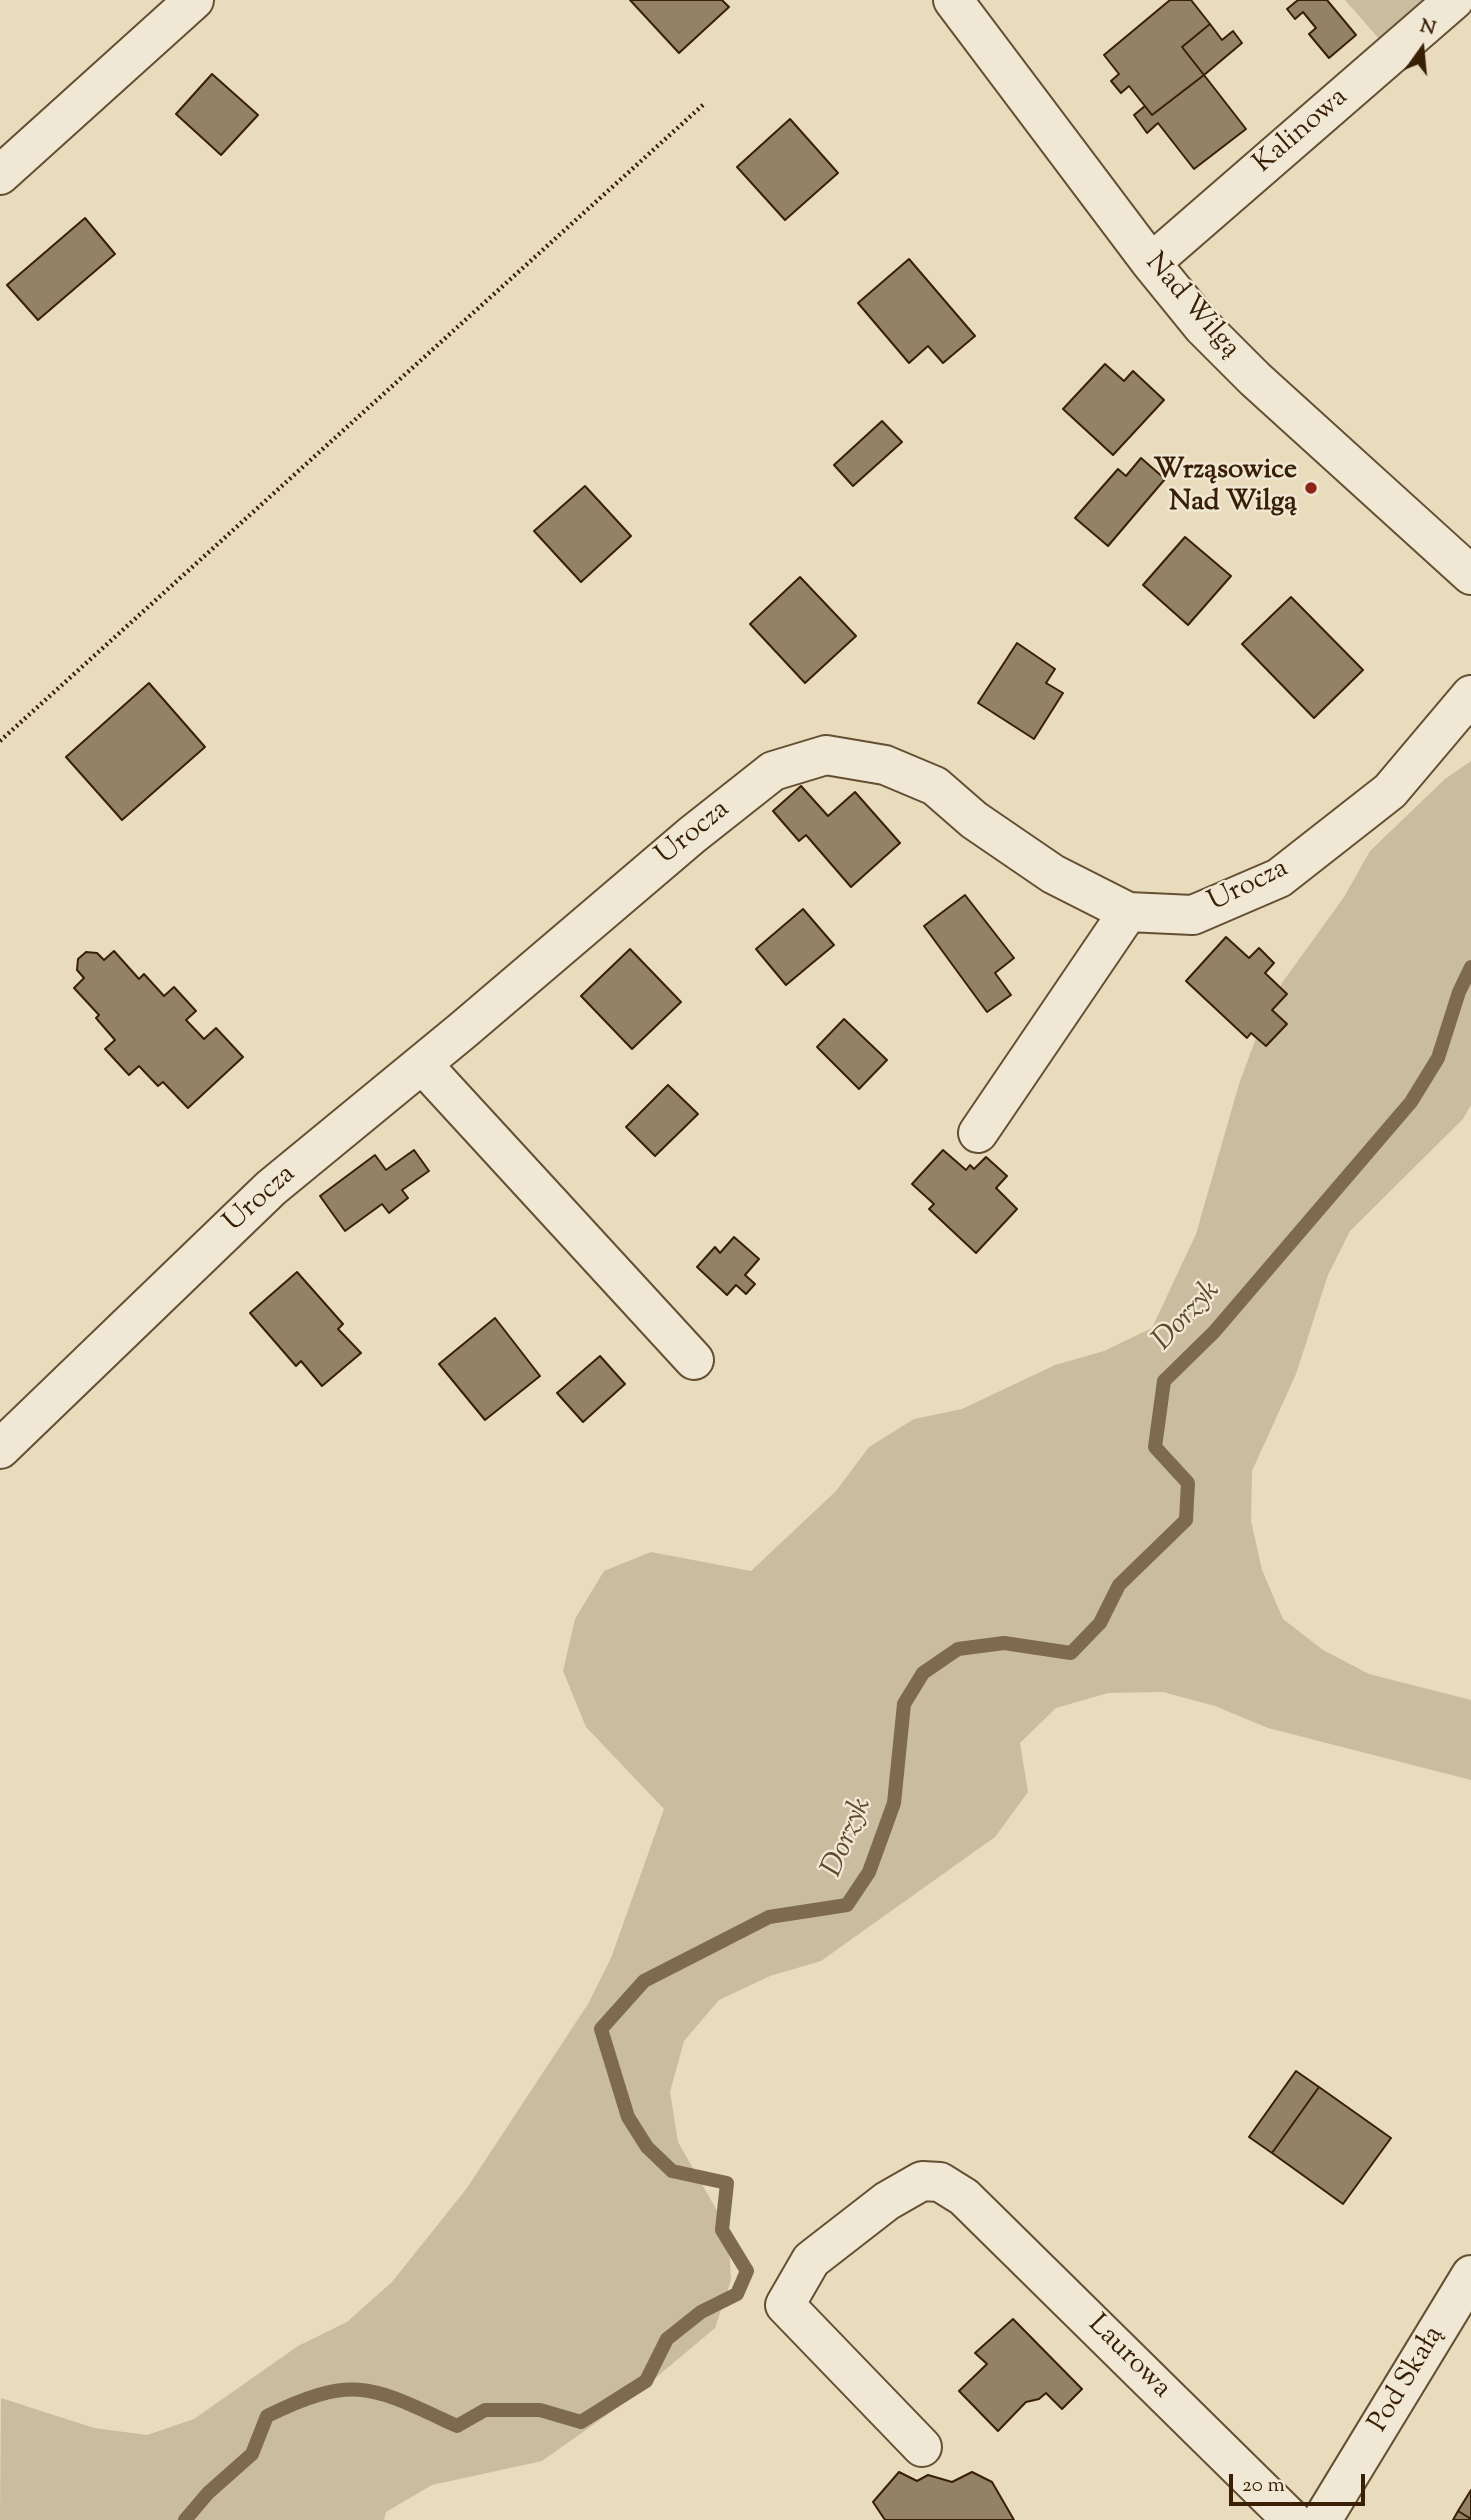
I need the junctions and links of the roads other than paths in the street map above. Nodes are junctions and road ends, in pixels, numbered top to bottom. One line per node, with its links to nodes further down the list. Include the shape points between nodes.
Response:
1 (194, 0): 4 (street)
2 (953, 0): 5 (street, Nad Wilgą)
3 (1454, 0): 5 (street, Kalinowa)
4 (0, 175)
5 (1151, 264): 6 (street, Nad Wilgą, via 1203,327 1255,379)
6 (1471, 575)
7 (1471, 695): 8 (street, Urocza, via 1390,791 1279,878 1193,915)
8 (1128, 912): 9 (street, Urocza, via 1053,874 974,820 935,786 885,765 826,755 773,771); 10 (street)
9 (422, 1064): 11 (street); 12 (street, Urocza, via 271,1188)
10 (978, 1133)
11 (694, 1360)
12 (0, 1449)
13 (1471, 2275): 16 (street, Pod Skałą)
14 (922, 2447): 15 (street, Laurowa, via 785,2305 811,2260 922,2180 940,2182 964,2197)
15 (1292, 2520)
16 (1322, 2520)

